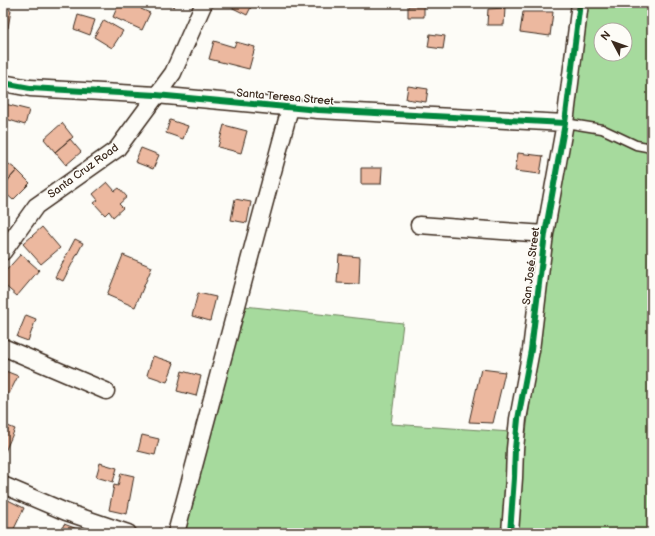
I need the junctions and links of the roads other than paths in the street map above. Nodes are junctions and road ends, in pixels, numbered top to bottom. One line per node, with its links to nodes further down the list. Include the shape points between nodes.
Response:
1 (204, 3): 4 (street, Santa Cruz Road, via 173,73)
2 (580, 3): 6 (street, San José Street)
3 (3, 83): 4 (street, Santa Teresa Street, via 30,88)
4 (156, 95): 5 (street, Santa Teresa Street); 10 (street, Santa Cruz Road, via 117,149 36,206)
5 (290, 108): 6 (street, Santa Teresa Street); 15 (street)
6 (565, 123): 7 (lane, via 602,129 636,145); 9 (street, San José Street)
7 (652, 148)
8 (419, 225): 9 (street)
9 (545, 234): 16 (street, San José Street, via 531,350 518,419)
10 (3, 252)
11 (3, 347): 12 (street)
12 (106, 391)
13 (3, 485): 14 (street, via 66,512)
14 (128, 533)
15 (176, 533)
16 (510, 533)

